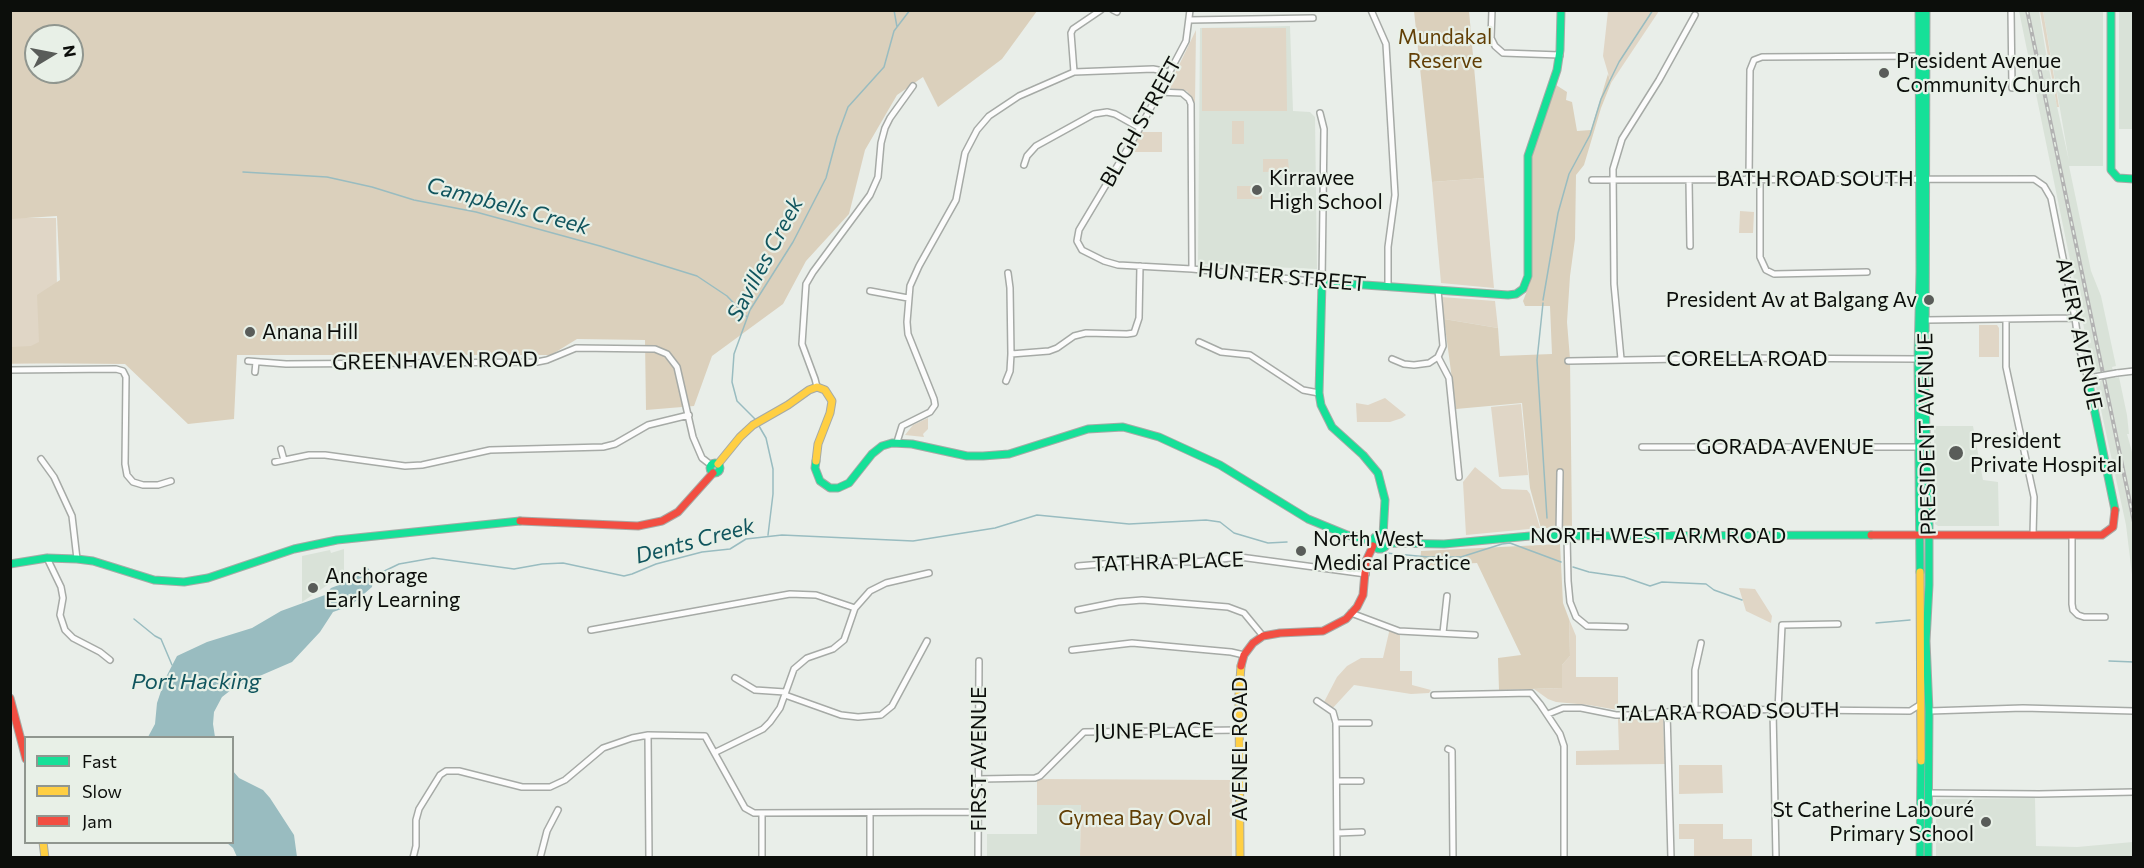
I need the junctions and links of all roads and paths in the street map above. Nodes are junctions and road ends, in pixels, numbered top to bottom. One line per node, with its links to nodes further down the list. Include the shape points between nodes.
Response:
1 (1101, 10): 15 (street, via 1071,33)
2 (1190, 10): 12 (street, BLIGH STREET)
3 (1371, 10): 38 (street, via 1386,44 1395,195 1388,247)
4 (1491, 10): 13 (street, via 1491,38 1503,53)
5 (1561, 10): 13 (street)
6 (1919, 10): 14 (street, PRESIDENT AVENUE)
7 (1926, 10): 25 (street, PRESIDENT AVENUE)
8 (2011, 10): 18 (street)
9 (2111, 10): 26 (street, via 2110,166 2121,179)
10 (1695, 15): 28 (street, via 1620,143)
11 (1313, 18): 12 (street)
12 (1189, 20): 16 (street, BLIGH STREET, via 1186,41)
13 (1560, 55): 39 (street, HUNTER STREET, via 1528,156 1528,280 1521,291 1508,295)
14 (1919, 56): 23 (street, via 1754,60 1750,70); 25 (street, PRESIDENT AVENUE)
15 (1074, 72): 16 (street); 41 (street, via 1018,96 989,116 977,130 965,153 956,200 914,274)
16 (1169, 72): 19 (street, BLIGH STREET)
17 (913, 86): 59 (street, via 885,128 878,177 870,195 806,284 802,345)
18 (2012, 88)
19 (1159, 92): 21 (street, BLIGH STREET); 34 (street, via 1182,93 1191,104)
20 (1320, 113): 37 (street, via 1324,129)
21 (1140, 128): 22 (street, via 1115,114 1094,114 1036,146); 31 (street, BLIGH STREET)
22 (1024, 165)
23 (1749, 179): 24 (street, BATH ROAD SOUTH); 29 (street, BATH ROAD SOUTH)
24 (1760, 179): 25 (street, BATH ROAD SOUTH); 35 (street, via 1760,258 1766,270 1774,274)
25 (1924, 179): 30 (street, BATH ROAD SOUTH); 43 (street, PRESIDENT AVENUE); 49 (street, PRESIDENT AVENUE)
26 (2133, 179)
27 (1592, 180): 28 (street, BATH ROAD SOUTH)
28 (1612, 180): 29 (street, BATH ROAD SOUTH); 50 (street, via 1614,284)
29 (1689, 180): 32 (street)
30 (2037, 181): 42 (street, AVERY AVENUE, via 2051,198)
31 (1079, 230): 33 (street, HUNTER STREET, via 1078,245 1087,254 1110,263)
32 (1690, 246)
33 (1140, 266): 34 (street, HUNTER STREET); 46 (street, via 1139,318 1134,333 1086,333 1049,351)
34 (1192, 269): 37 (street, HUNTER STREET)
35 (1867, 272)
36 (1008, 273): 46 (street)
37 (1322, 282): 38 (street, HUNTER STREET); 60 (street)
38 (1389, 286): 39 (street, HUNTER STREET)
39 (1438, 290): 47 (street, via 1443,346)
40 (870, 291): 41 (street)
41 (908, 298): 62 (street, via 908,334 935,405 902,426)
42 (2075, 318): 44 (street); 57 (street, AVERY AVENUE, via 2079,347)
43 (1926, 320): 44 (street); 49 (street, PRESIDENT AVENUE)
44 (2006, 320): 76 (street, via 2006,367 2034,497)
45 (1199, 342): 60 (street, via 1221,352 1250,355 1303,390)
46 (1011, 354): 58 (street)
47 (1438, 357): 48 (street, via 1430,363 1414,365); 71 (street, via 1449,378)
48 (1392, 359)
49 (1922, 359): 50 (street, CORELLA ROAD); 64 (street, PRESIDENT AVENUE)
50 (1621, 360): 52 (street, CORELLA ROAD)
51 (248, 361): 53 (street, GREENHAVEN ROAD)
52 (1568, 361)
53 (256, 362): 56 (street); 61 (street, GREENHAVEN ROAD, via 537,362 576,348 650,348 667,354 677,367)
54 (10, 370): 72 (street, via 123,371 127,475 143,485)
55 (2133, 371): 57 (street, bridge)
56 (255, 372)
57 (2091, 378): 73 (street, AVERY AVENUE, via 2114,503)
58 (1006, 381)
59 (817, 387): 62 (street, via 825,390 832,401 815,468 826,486 845,486 877,449); 69 (street, via 753,425)
60 (1319, 393): 79 (street, via 1324,415 1332,427 1378,473 1385,500)
61 (689, 415): 67 (street, via 648,425 603,447 490,450 413,466 325,454); 69 (street, GREENHAVEN ROAD, via 699,452)
62 (897, 442): 80 (street, via 983,456 1018,451 1088,429 1132,429 1220,465 1308,519)
63 (1642, 447): 64 (street, GORADA AVENUE)
64 (1924, 447): 74 (street, PRESIDENT AVENUE); 75 (street, PRESIDENT AVENUE)
65 (281, 449): 67 (street)
66 (41, 459): 82 (street, via 72,516)
67 (284, 460): 68 (street)
68 (275, 462)
69 (714, 467): 82 (street, via 678,512 662,521 638,526 516,521 337,540 184,582 154,580)
70 (1560, 472): 77 (street)
71 (1459, 477)
72 (171, 481)
73 (2113, 527): 78 (street, NORTH WEST ARM ROAD, via 2102,535)
74 (1920, 535): 75 (street, NORTH WEST ARM ROAD); 77 (street, NORTH WEST ARM ROAD); 109 (street, PRESIDENT AVENUE)
75 (1929, 535): 76 (street, NORTH WEST ARM ROAD); 113 (street, PRESIDENT AVENUE)
76 (2033, 535): 78 (street, NORTH WEST ARM ROAD)
77 (1563, 536): 79 (street, NORTH WEST ARM ROAD, via 1444,544); 93 (street, via 1570,602 1576,617 1587,626)
78 (2072, 536): 91 (street, via 2073,610 2084,617)
79 (1385, 539): 80 (street, via 1378,536); 80 (street, via 1381,548)
80 (1373, 543): 86 (street)
81 (47, 558): 82 (street); 83 (street); 102 (street, via 62,592 60,615 65,630)
82 (78, 559)
83 (10, 564)
84 (1078, 566): 86 (street, TATHRA PLACE, via 1240,557)
85 (929, 573): 88 (street, via 877,587)
86 (1366, 574): 90 (street, via 1363,595)
87 (1447, 596): 95 (street)
88 (855, 608): 94 (street, via 816,595 790,594); 105 (street, via 844,640 833,650 801,663)
89 (1077, 610): 97 (street, via 1142,600 1228,607 1244,613)
90 (1351, 613): 95 (street, via 1400,631); 97 (street, via 1323,631)
91 (2105, 616)
92 (1838, 624): 111 (street, via 1782,625)
93 (1626, 627)
94 (591, 630)
95 (1443, 633): 96 (street)
96 (1475, 635)
97 (1263, 636): 101 (street, AVENEL ROAD)
98 (927, 641): 105 (street, via 892,706 881,715 841,715)
99 (1701, 643): 110 (street, via 1695,670)
100 (1072, 650): 101 (street, via 1132,643)
101 (1244, 655): 120 (street, AVENEL ROAD)
102 (110, 660)
103 (979, 661): 126 (street, FIRST AVENUE)
104 (735, 678): 105 (street, via 755,690)
105 (785, 694): 124 (street, via 777,714 766,726)
106 (1434, 695): 116 (street, via 1531,693)
107 (10, 698): 123 (street)
108 (1317, 701): 117 (street, via 1333,712)
109 (1921, 704): 112 (street); 119 (street, PRESIDENT AVENUE)
110 (1695, 710): 111 (street, TALARA ROAD SOUTH); 115 (street, TALARA ROAD SOUTH)
111 (1775, 710): 112 (street, TALARA ROAD SOUTH); 148 (street)
112 (1910, 711): 119 (street)
113 (1929, 711): 114 (street); 125 (street, via 1925,714); 130 (street, PRESIDENT AVENUE)
114 (2133, 711)
115 (1667, 712): 116 (street, TALARA ROAD SOUTH, via 1616,715 1563,708); 147 (street)
116 (1548, 714): 146 (street, via 1564,746)
117 (1336, 723): 118 (street); 127 (street)
118 (1370, 723)
119 (1921, 724): 125 (street, PRESIDENT AVENUE)
120 (1240, 729): 126 (street, JUNE PLACE, via 1084,732 1040,776); 143 (street, AVENEL ROAD)
121 (648, 735): 124 (street, via 705,736); 137 (street, via 603,748 565,780 550,786 522,787 446,771 419,808); 139 (street)
122 (1452, 748): 145 (street)
123 (24, 751)
124 (716, 752): 134 (street, via 745,808)
125 (1920, 757): 130 (street, PRESIDENT AVENUE)
126 (980, 779): 132 (street, FIRST AVENUE)
127 (1337, 781): 128 (street); 136 (street)
128 (1361, 781)
129 (2133, 792): 130 (street)
130 (1925, 793): 149 (street, PRESIDENT AVENUE); 150 (street, PRESIDENT AVENUE)
131 (558, 810): 138 (street)
132 (978, 812): 133 (street); 142 (street, FIRST AVENUE)
133 (870, 813): 134 (street); 141 (street)
134 (762, 814): 140 (street)
135 (1362, 832): 136 (street)
136 (1337, 833): 144 (street)
137 (413, 858)
138 (540, 858)
139 (649, 858)
140 (762, 858)
141 (870, 858)
142 (978, 858)
143 (1240, 858)
144 (1337, 858)
145 (1452, 858)
146 (1564, 858)
147 (1671, 858)
148 (1776, 858)
149 (1920, 858)
150 (1928, 858)

